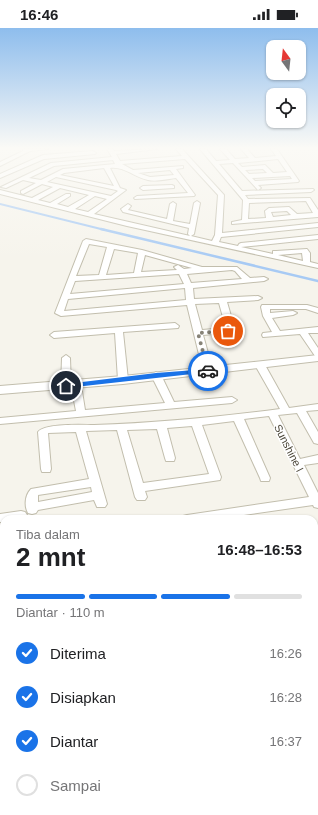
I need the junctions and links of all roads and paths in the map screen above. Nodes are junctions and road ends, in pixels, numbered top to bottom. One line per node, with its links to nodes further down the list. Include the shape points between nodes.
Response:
1 (15, 186): 2 (street, via 26,190)
2 (33, 186)
3 (59, 186): 17 (street); 22 (street)
4 (102, 186): 13 (street)
5 (116, 186): 13 (street)
6 (172, 186): 11 (street)
7 (185, 186): 21 (street, via 191,196)
8 (222, 186): 18 (street)
9 (228, 186): 18 (street)
10 (256, 186): 16 (street)
11 (161, 187): 12 (street)
12 (143, 188): 21 (street)
13 (118, 189): 19 (street, via 123,191)
14 (2, 190): 22 (street)
15 (310, 190): 16 (street)
16 (262, 192): 18 (street)
17 (94, 194): 19 (street); 24 (street)
18 (233, 194): 23 (street); 39 (street)
19 (112, 198): 30 (street)
20 (137, 198): 21 (street)
21 (147, 198)
22 (34, 200): 27 (street)
23 (247, 201): 32 (street, via 308,200); 34 (street)
24 (79, 203): 27 (street, via 65,197); 29 (street)
25 (196, 203): 38 (street)
26 (173, 204): 33 (street)
27 (51, 205): 29 (street)
28 (128, 206): 31 (street, via 125,211)
29 (70, 209): 30 (street)
30 (90, 214): 36 (street)
31 (139, 214): 33 (street, via 148,213); 36 (street)
32 (318, 215): 34 (street)
33 (170, 222): 38 (street)
34 (245, 222): 35 (street)
35 (234, 223)
36 (127, 224): 40 (street)
37 (318, 225): 39 (street)
38 (192, 227): 40 (street)
39 (218, 235): 42 (street)
40 (191, 237): 42 (street)
41 (318, 237): 44 (street)
42 (215, 242): 44 (street)
43 (111, 245): 45 (street); 53 (street); 54 (street, via 86,242)
44 (233, 246): 46 (street)
45 (142, 252): 47 (street); 52 (street)
46 (266, 254): 48 (street); 48 (street, via 302,251 306,253)
47 (171, 260): 50 (street); 51 (street)
48 (307, 264): 49 (street)
49 (318, 266)
50 (202, 269): 51 (street); 56 (street, via 234,268)
51 (182, 272): 52 (street); 57 (street)
52 (137, 275): 53 (street)
53 (102, 277): 54 (street)
54 (71, 279): 58 (street)
55 (264, 279): 56 (street)
56 (248, 280): 57 (street)
57 (189, 286): 58 (street); 61 (street)
58 (64, 297): 61 (street, via 59,314)
59 (258, 298): 60 (street)
60 (223, 301): 61 (street); 67 (street, via 230,330)
61 (190, 302): 67 (street)
62 (317, 310): 68 (street, via 307,307 265,307)
63 (176, 326): 65 (street)
64 (318, 330): 66 (street)
65 (119, 331): 69 (street); 77 (street)
66 (302, 331): 68 (street); 71 (street)
67 (198, 333): 75 (street)
68 (277, 334): 70 (street)
69 (54, 335)
70 (266, 336)
71 (318, 354)
72 (66, 358): 78 (street)
73 (318, 358): 74 (street)
74 (260, 365): 75 (street); 84 (street)
75 (208, 371): 76 (street)
76 (156, 375): 77 (street); 81 (street)
77 (123, 380): 78 (street)
78 (71, 385): 79 (street); 86 (street)
79 (0, 390)
80 (232, 400): 81 (street)
81 (171, 406): 86 (street)
82 (318, 407): 83 (street)
83 (300, 409): 84 (street); 93 (street)
84 (286, 411): 85 (street)
85 (272, 413): 87 (street); 96 (street, Sunshine I)
86 (81, 414): 88 (street)
87 (238, 418): 89 (street); 98 (street)
88 (0, 421)
89 (196, 422): 90 (street); 92 (street, via 216,477 139,492)
90 (161, 425): 92 (street); 94 (street)
91 (80, 427): 92 (street); 97 (street, via 44,430); 99 (street)
92 (120, 428)
93 (318, 441)
94 (170, 458)
95 (318, 459): 96 (street)
96 (297, 463): 100 (street, Sunshine I)
97 (46, 469)
98 (265, 478)
99 (96, 482): 99 (street, via 35,492 32,495 32,508 100,499)
100 (317, 502): 101 (street)
101 (218, 515)

